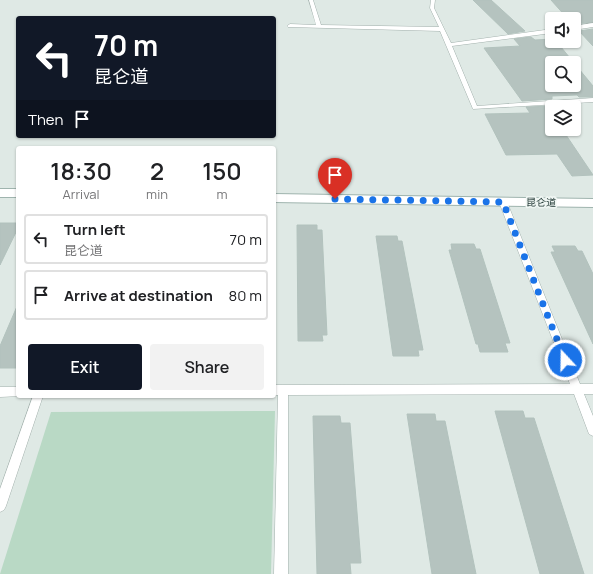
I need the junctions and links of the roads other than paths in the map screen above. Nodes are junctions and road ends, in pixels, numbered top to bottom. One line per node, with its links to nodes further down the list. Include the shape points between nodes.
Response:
1 (311, 0): 5 (lane)
2 (433, 0): 7 (lane, via 432,8)
3 (593, 25): 6 (lane)
4 (290, 26): 5 (lane)
5 (319, 26): 7 (lane)
6 (581, 27)
7 (442, 30): 9 (lane)
8 (545, 32): 9 (lane)
9 (448, 45): 10 (lane, via 474,108)
10 (593, 100)
11 (0, 193): 12 (main road)
12 (16, 193)
13 (276, 198): 14 (main road, 昆仑道)
14 (503, 202): 15 (main road, 昆仑道); 16 (lane)
15 (593, 203)
16 (577, 389): 17 (lane); 18 (lane); 22 (lane)
17 (593, 389)
18 (279, 390): 24 (lane)
19 (0, 392): 20 (lane)
20 (16, 392)
21 (37, 398): 23 (lane)
22 (593, 430)
23 (0, 506)
24 (282, 574)

